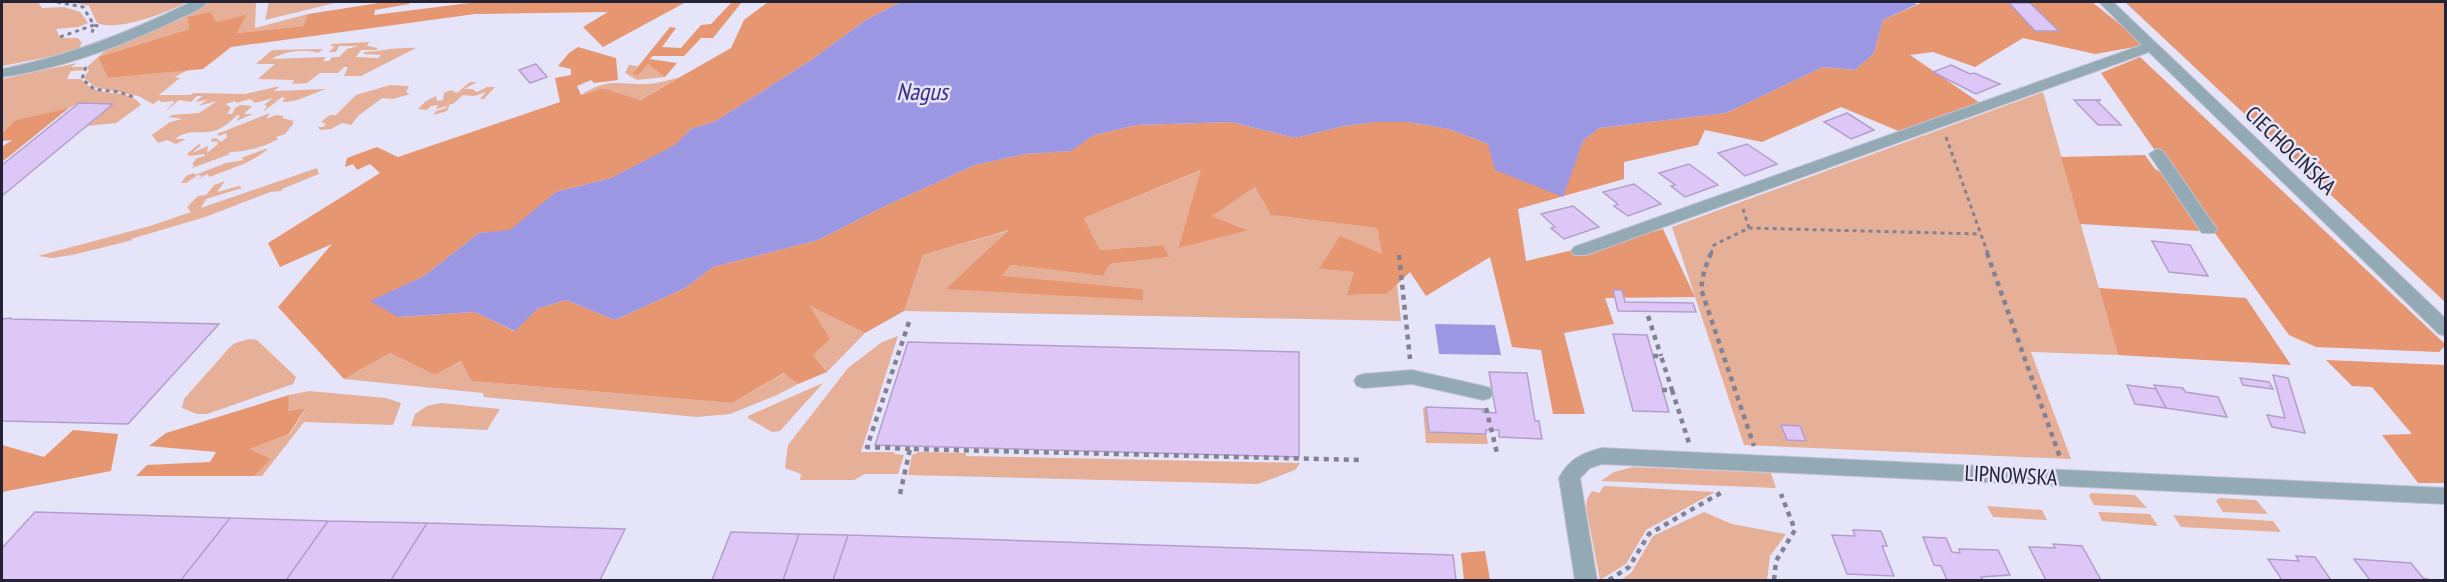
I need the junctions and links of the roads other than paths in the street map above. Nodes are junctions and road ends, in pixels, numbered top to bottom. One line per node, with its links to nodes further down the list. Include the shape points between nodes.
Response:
1 (201, 2): 4 (street, via 110,45 60,62)
2 (2106, 2): 3 (street, CIECHOCIŃSKA)
3 (2152, 46): 7 (street); 8 (street, CIECHOCIŃSKA)
4 (2, 73)
5 (2157, 154): 6 (street)
6 (2208, 229)
7 (1580, 251)
8 (2445, 330)
9 (1364, 381): 10 (street, via 1412,377)
10 (1483, 393)
11 (2445, 496): 12 (street, LIPNOWSKA, via 1602,456 1578,465 1569,483)
12 (1586, 580)

